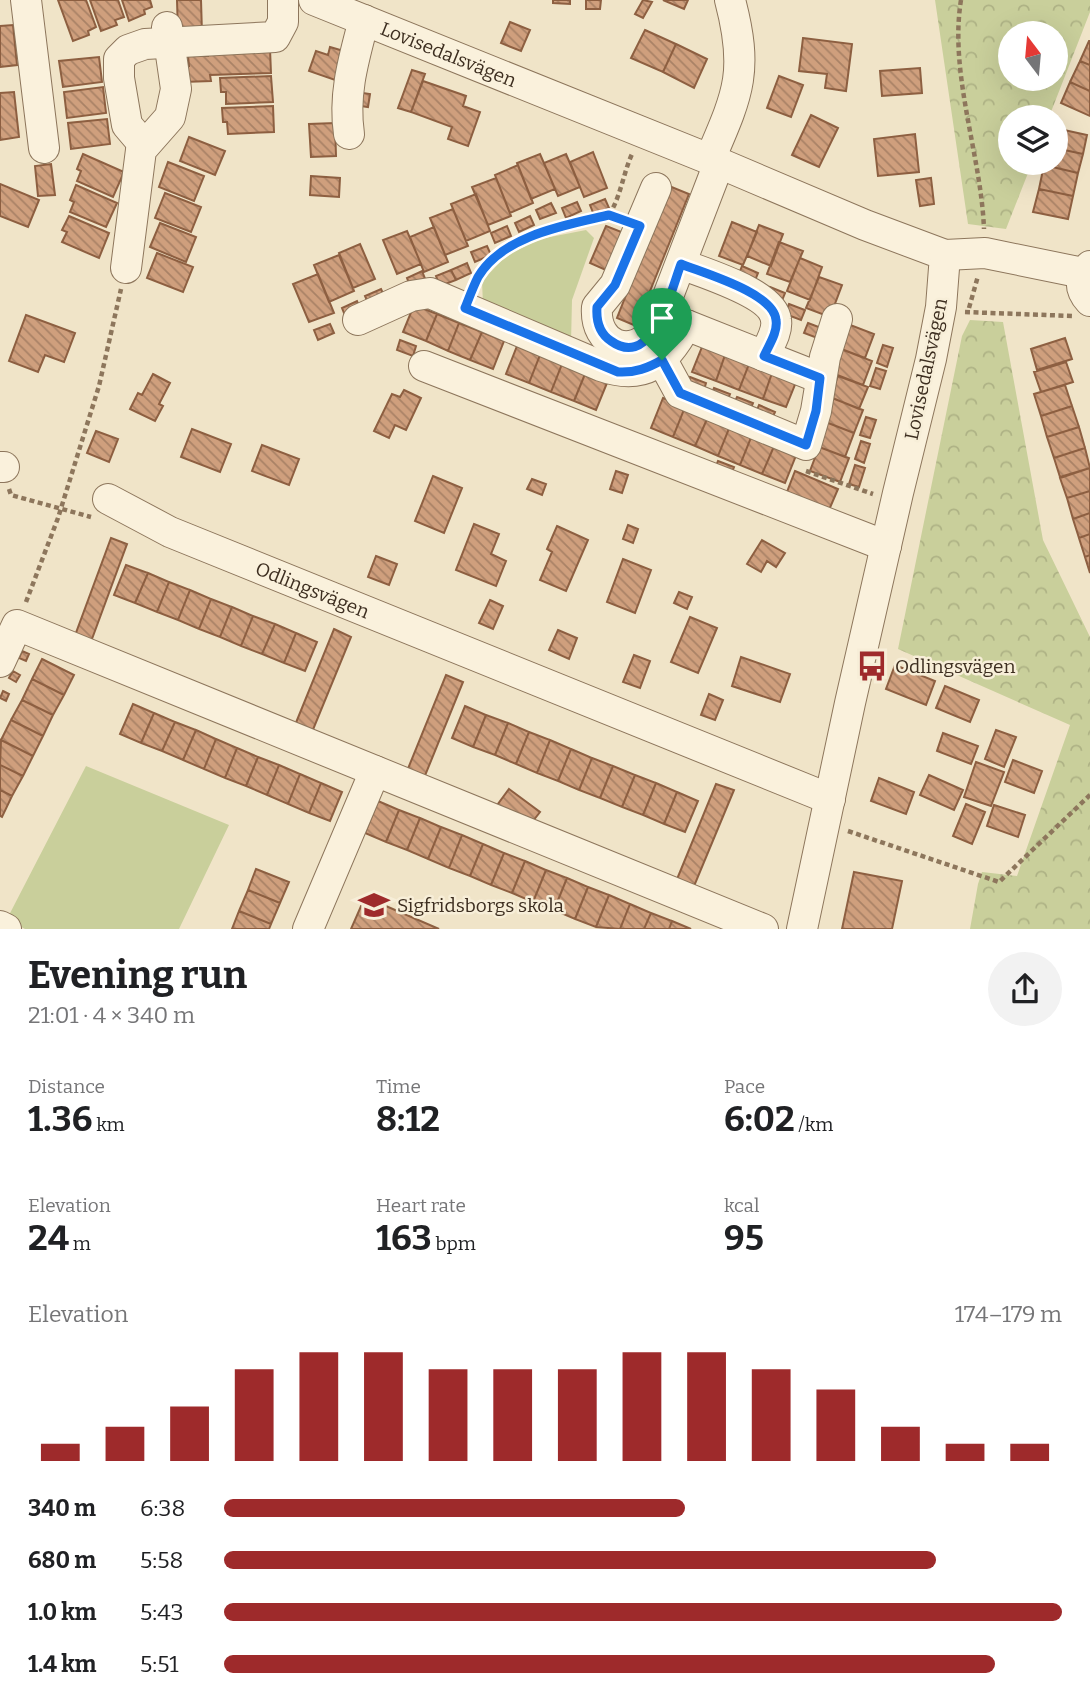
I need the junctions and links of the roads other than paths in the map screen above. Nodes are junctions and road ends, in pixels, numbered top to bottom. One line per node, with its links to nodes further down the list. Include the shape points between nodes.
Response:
1 (26, 0): 9 (street)
2 (283, 0): 6 (street, via 283,22 275,37)
3 (314, 0): 5 (street, Lovisedalsvägen)
4 (730, 0): 10 (street, via 741,49 740,73)
5 (364, 20): 7 (street, Lovisedalsvägen, via 350,74); 10 (street, Lovisedalsvägen)
6 (168, 34): 8 (street, via 176,89 170,117); 8 (street, via 128,50 119,59 127,125)
7 (349, 134)
8 (144, 145): 14 (street)
9 (44, 148)
10 (714, 161): 12 (street, Lovisedalsvägen); 13 (street)
11 (656, 188): 18 (street, via 615,285 597,307 598,326 614,344 636,346)
12 (945, 255): 15 (street, via 985,253); 24 (street, Lovisedalsvägen, via 942,307)
13 (681, 264): 18 (street); 19 (street, via 769,305 777,319)
14 (126, 268)
15 (1088, 280)
16 (837, 319): 22 (street)
17 (358, 320): 20 (street, via 411,296 430,293 618,372 631,373)
18 (673, 321): 19 (street); 20 (street, via 676,345)
19 (764, 356): 22 (street)
20 (662, 360): 22 (street, via 680,393 806,445)
21 (424, 366): 24 (street)
22 (820, 378)
23 (108, 499): 27 (street, Odlingsvägen, via 170,532)
24 (886, 546): 27 (street, Lovisedalsvägen)
25 (0, 662): 26 (street, via 17,625)
26 (375, 771): 30 (street); 31 (street)
27 (830, 799): 32 (street, Lovisedalsvägen)
28 (0, 926): 29 (street)
29 (6, 929)
30 (308, 929)
31 (763, 929)
32 (802, 929)

